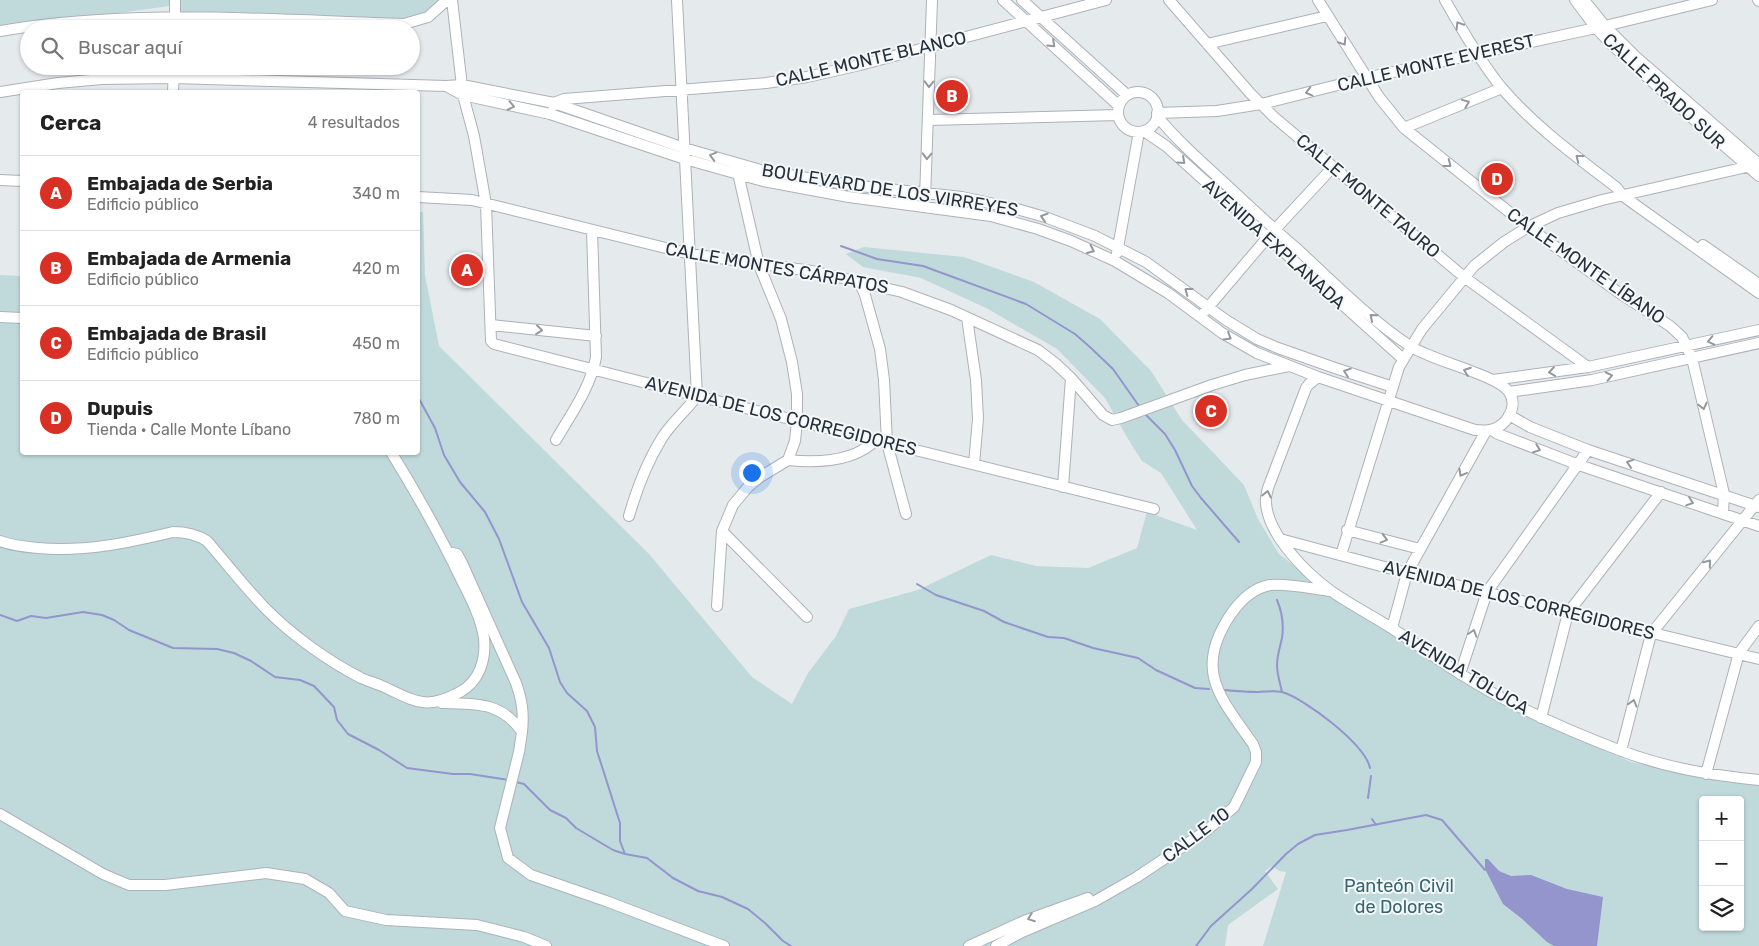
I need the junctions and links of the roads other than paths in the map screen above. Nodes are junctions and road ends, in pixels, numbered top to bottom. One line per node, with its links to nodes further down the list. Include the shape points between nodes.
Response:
1 (175, 0): 16 (street)
2 (447, 0): 20 (street, via 428,17)
3 (452, 0): 33 (street)
4 (677, 0): 34 (street)
5 (932, 0): 26 (street)
6 (1003, 0): 21 (street)
7 (1022, 0): 17 (street)
8 (1106, 0): 17 (street, CALLE MONTE BLANCO)
9 (1169, 0): 25 (street, CALLE MONTE TAURO)
10 (1318, 0): 15 (street, CALLE MONTE LÍBANO)
11 (1445, 0): 27 (street, one-way to 11)
12 (1575, 0): 22 (street, CALLE PRADO SUR)
13 (1584, 0): 22 (street, CALLE PRADO SUR)
14 (1712, 0): 22 (street, CALLE MONTE EVEREST)
15 (1327, 16): 25 (street); 30 (street, CALLE MONTE LÍBANO, one-way to 30)
16 (175, 17): 18 (street); 19 (street)
17 (1042, 17): 21 (street, CALLE MONTE BLANCO); 36 (street)
18 (98, 20)
19 (273, 20)
20 (418, 20)
21 (1027, 21): 26 (street, CALLE MONTE BLANCO); 39 (street, one-way to 39)
22 (1600, 27): 27 (street, CALLE MONTE EVEREST); 41 (street, CALLE PRADO SUR)
23 (20, 28): 24 (street)
24 (0, 31)
25 (1207, 44): 38 (street, CALLE MONTE TAURO)
26 (930, 47): 34 (street, CALLE MONTE BLANCO, via 808,77); 43 (street, one-way to 43)
27 (1477, 53): 30 (street, CALLE MONTE EVEREST); 31 (street)
28 (173, 75): 29 (street)
29 (173, 78): 32 (street); 33 (street, BOULEVARD DE LOS VIRREYES, via 446,86); 35 (street, BOULEVARD DE LOS VIRREYES, via 102,79)
30 (1366, 78): 38 (street, CALLE MONTE EVEREST, one-way to 38); 44 (street, CALLE MONTE LÍBANO)
31 (1502, 88): 44 (street, one-way to 31); 57 (street, one-way to 31, via 1556,140)
32 (174, 90)
33 (463, 90): 37 (street, BOULEVARD DE LOS VIRREYES); 40 (street, BOULEVARD DE LOS VIRREYES, one-way to 40); 59 (street)
34 (680, 90): 37 (street, CALLE MONTE BLANCO, via 564,99); 46 (street)
35 (0, 92)
36 (1128, 95): 39 (street, via 1122,99); 42 (street, via 1133,92 1145,94 1155,102)
37 (554, 103): 40 (street); 46 (street, BOULEVARD DE LOS VIRREYES)
38 (1260, 104): 42 (street, CALLE MONTE EVEREST); 50 (street, CALLE MONTE TAURO)
39 (1118, 110): 43 (street); 45 (street, via 1123,126)
40 (550, 114): 47 (street, BOULEVARD DE LOS VIRREYES)
41 (1694, 114): 49 (street, CALLE PRADO SUR); 51 (street, CALLE PRADO SUR)
42 (1157, 115): 45 (street, via 1153,124); 63 (street, AVENIDA EXPLANADA, via 1173,136)
43 (928, 120): 56 (street, one-way to 56)
44 (1404, 128): 61 (street, CALLE MONTE LÍBANO, one-way to 61)
45 (1141, 131): 64 (street, AVENIDA EXPLANADA, one-way to 64, via 1166,146); 65 (street)
46 (684, 148): 47 (street); 48 (street, BOULEVARD DE LOS VIRREYES, one-way to 46)
47 (685, 160): 52 (street, BOULEVARD DE LOS VIRREYES); 66 (street)
48 (736, 163): 52 (street); 56 (street, BOULEVARD DE LOS VIRREYES, via 764,171 850,185)
49 (1759, 164): 51 (street)
50 (1333, 167): 63 (street); 69 (street, CALLE MONTE TAURO)
51 (1747, 167): 53 (street, CALLE PRADO SUR); 57 (street)
52 (738, 174): 60 (street, BOULEVARD DE LOS VIRREYES, via 849,197); 68 (street)
53 (1759, 176)
54 (0, 180): 55 (street)
55 (20, 181)
56 (925, 192): 60 (street); 65 (street, BOULEVARD DE LOS VIRREYES, one-way to 56, via 1068,224 1017,209)
57 (1623, 192): 61 (street, via 1558,213); 71 (street); 72 (street)
58 (420, 197): 59 (street, CALLE MONTES CÁRPATOS, via 472,200)
59 (486, 204): 62 (street, CALLE MONTES CÁRPATOS); 78 (street)
60 (925, 206): 67 (street, BOULEVARD DE LOS VIRREYES, one-way to 67, via 1015,222 1071,240)
61 (1528, 227): 69 (street, via 1488,254); 82 (street, CALLE MONTE LÍBANO, via 1670,326)
62 (592, 230): 66 (street, CALLE MONTES CÁRPATOS); 80 (street)
63 (1275, 230): 64 (street); 83 (street, AVENIDA EXPLANADA, one-way to 63)
64 (1267, 238): 73 (street); 85 (street, AVENIDA EXPLANADA)
65 (1119, 247): 67 (street); 73 (street, BOULEVARD DE LOS VIRREYES, one-way to 65, via 1146,262)
66 (690, 254): 68 (street, CALLE MONTES CÁRPATOS); 94 (street)
67 (1115, 261): 77 (street, BOULEVARD DE LOS VIRREYES, via 1168,293)
68 (759, 265): 70 (street, CALLE MONTES CÁRPATOS); 97 (street, via 792,362 798,394)
69 (1464, 278): 83 (street); 87 (street, CALLE MONTE TAURO)
70 (859, 281): 76 (street, CALLE MONTES CÁRPATOS, via 911,295); 101 (street, via 880,349)
71 (1759, 284)
72 (1759, 293)
73 (1208, 307): 77 (street); 92 (street, BOULEVARD DE LOS VIRREYES, one-way to 73, via 1278,348)
74 (0, 317): 75 (street)
75 (20, 318)
76 (967, 318): 90 (street, CALLE MONTES CÁRPATOS, via 1038,350); 105 (street, via 976,380)
77 (1200, 318): 86 (street, BOULEVARD DE LOS VIRREYES, one-way to 86, via 1241,345)
78 (491, 325): 80 (street, one-way to 80); 88 (street, AVENIDA DE LOS CORREGIDORES, via 492,341 499,345)
79 (1759, 330): 82 (street, one-way to 82)
80 (596, 336): 88 (street)
81 (1759, 343): 84 (street)
82 (1688, 346): 84 (street, CALLE MONTE LÍBANO); 87 (street)
83 (1411, 347): 85 (street); 91 (street, AVENIDA EXPLANADA, one-way to 83)
84 (1692, 358): 93 (street, one-way to 84, via 1592,380); 109 (street, CALLE MONTE LÍBANO, one-way to 109)
85 (1403, 359): 92 (street)
86 (1290, 366): 89 (street, BOULEVARD DE LOS VIRREYES); 90 (street, CALLE MONTES CÁRPATOS, via 1236,378 1112,420)
87 (1588, 367): 91 (street, one-way to 91)
88 (594, 369): 94 (street, AVENIDA DE LOS CORREGIDORES); 99 (street)
89 (1318, 377): 95 (street, BOULEVARD DE LOS VIRREYES); 119 (street, AVENIDA TOLUCA, one-way to 89, via 1267,514 1265,501 1306,388)
90 (1071, 378): 107 (street)
91 (1493, 380): 93 (street)
92 (1393, 387): 95 (street)
93 (1509, 392): 96 (street, via 1513,408)
94 (697, 396): 97 (street, AVENIDA DE LOS CORREGIDORES); 114 (street, via 679,415 651,457)
95 (1389, 401): 98 (street, BOULEVARD DE LOS VIRREYES, via 1475,430); 117 (street)
96 (1509, 416): 98 (street); 102 (street)
97 (798, 421): 100 (street, AVENIDA DE LOS CORREGIDORES); 104 (street)
98 (1489, 430): 106 (street, one-way to 106); 121 (street, one-way to 121)
99 (556, 440)
100 (876, 440): 101 (street, AVENIDA DE LOS CORREGIDORES); 104 (street, via 869,448 856,454 826,461)
101 (887, 443): 105 (street, AVENIDA DE LOS CORREGIDORES); 113 (street)
102 (1588, 450): 106 (street); 109 (street, one-way to 102)
103 (393, 455): 122 (street)
104 (788, 460): 118 (street, via 748,487 733,505)
105 (974, 464): 107 (street, AVENIDA DE LOS CORREGIDORES)
106 (1579, 465): 108 (street); 126 (street)
107 (1064, 487): 111 (street, AVENIDA DE LOS CORREGIDORES)
108 (1661, 492): 112 (street, one-way to 112); 128 (street)
109 (1724, 494): 110 (street); 112 (street, CALLE MONTE LÍBANO)
110 (1758, 505): 115 (street)
111 (1154, 509)
112 (1723, 513): 115 (street)
113 (906, 514)
114 (628, 516)
115 (1743, 520): 116 (street); 132 (street, one-way to 115)
116 (1759, 526)
117 (1347, 530): 121 (street, one-way to 121); 123 (street)
118 (722, 531): 127 (street); 129 (street)
119 (1280, 539): 123 (street, AVENIDA DE LOS CORREGIDORES); 125 (street, AVENIDA TOLUCA, via 1303,567)
120 (0, 541): 136 (street, via 13,546 60,550 98,548 173,532 198,535 207,541 265,608 298,637 362,678 423,703)
121 (1420, 549): 124 (street)
122 (448, 552): 136 (street, via 480,621 485,651 483,663 472,683); 138 (street, via 457,554 462,563 516,683 524,713)
123 (1341, 555): 124 (street, AVENIDA DE LOS CORREGIDORES)
124 (1407, 573): 126 (street, AVENIDA DE LOS CORREGIDORES); 131 (street)
125 (1331, 591): 131 (street, AVENIDA TOLUCA); 143 (street, CALLE 10, via 1270,586 1258,589 1238,605 1219,632 1212,667 1220,698 1256,752 1252,774 1234,807 1206,831)
126 (1487, 592): 128 (street, AVENIDA DE LOS CORREGIDORES); 135 (street, one-way to 126)
127 (717, 606)
128 (1568, 613): 132 (street, AVENIDA DE LOS CORREGIDORES); 137 (street)
129 (807, 617)
130 (1759, 626): 133 (street)
131 (1392, 628): 135 (street, AVENIDA TOLUCA)
132 (1651, 634): 133 (street, AVENIDA DE LOS CORREGIDORES); 139 (street, one-way to 132)
133 (1739, 653): 134 (street, AVENIDA DE LOS CORREGIDORES); 140 (street)
134 (1759, 659)
135 (1460, 674): 137 (street, AVENIDA TOLUCA)
136 (437, 703): 138 (street, via 499,709 516,722)
137 (1541, 718): 139 (street, AVENIDA TOLUCA)
138 (522, 732): 145 (street, via 500,828 508,858 531,875)
139 (1621, 750): 140 (street, AVENIDA TOLUCA)
140 (1706, 774): 141 (street, AVENIDA TOLUCA)
141 (1759, 780)
142 (0, 814): 144 (street, via 103,874 129,885 165,885 266,873 305,879 329,893 345,911 386,920 477,926 524,937)
143 (1111, 892): 146 (street, CALLE 10, one-way to 146, via 1024,921); 147 (street, CALLE 10)
144 (546, 946)
145 (724, 946)
146 (969, 946)
147 (996, 946)

